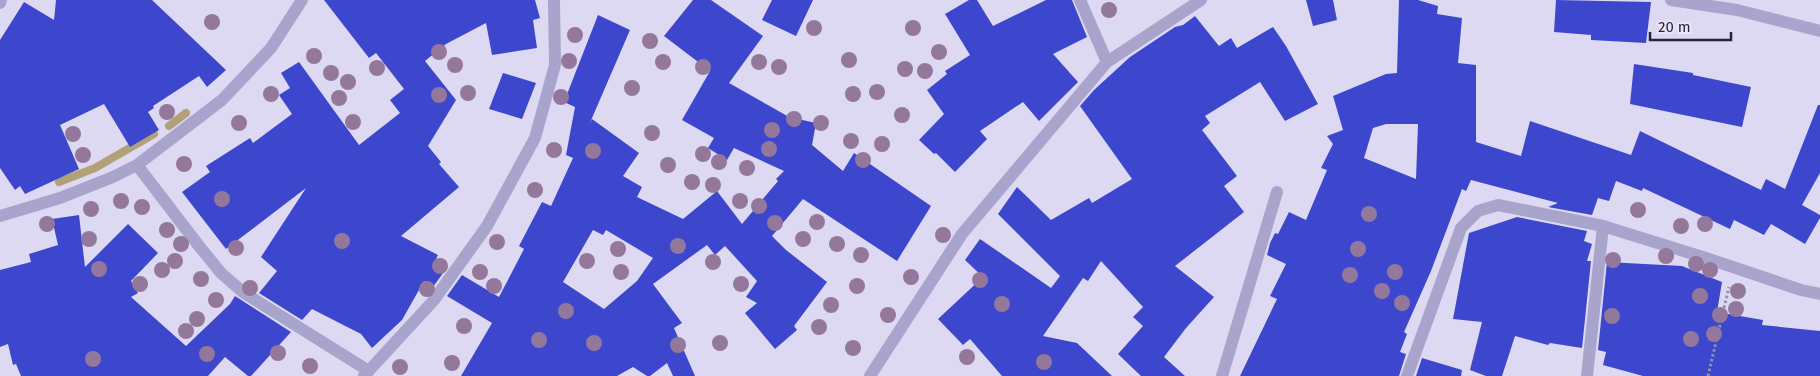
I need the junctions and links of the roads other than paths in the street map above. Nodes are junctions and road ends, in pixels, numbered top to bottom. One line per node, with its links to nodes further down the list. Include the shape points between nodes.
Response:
1 (302, 0): 8 (street, via 271,48 222,100)
2 (554, 0): 13 (street, via 555,65 535,138 482,234 434,300)
3 (1080, 0): 7 (street)
4 (1201, 0): 7 (street)
5 (1671, 0): 6 (street, via 1737,10)
6 (1820, 31)
7 (1107, 62): 14 (street, via 962,234)
8 (137, 165): 10 (street, via 60,198); 13 (street, via 221,273 244,293)
9 (1277, 192): 15 (street)
10 (2, 213)
11 (1603, 226): 12 (street); 16 (street, via 1498,205 1478,212 1461,228); 17 (street)
12 (1820, 294)
13 (367, 374)
14 (870, 376)
15 (1222, 376)
16 (1408, 376)
17 (1587, 376)

